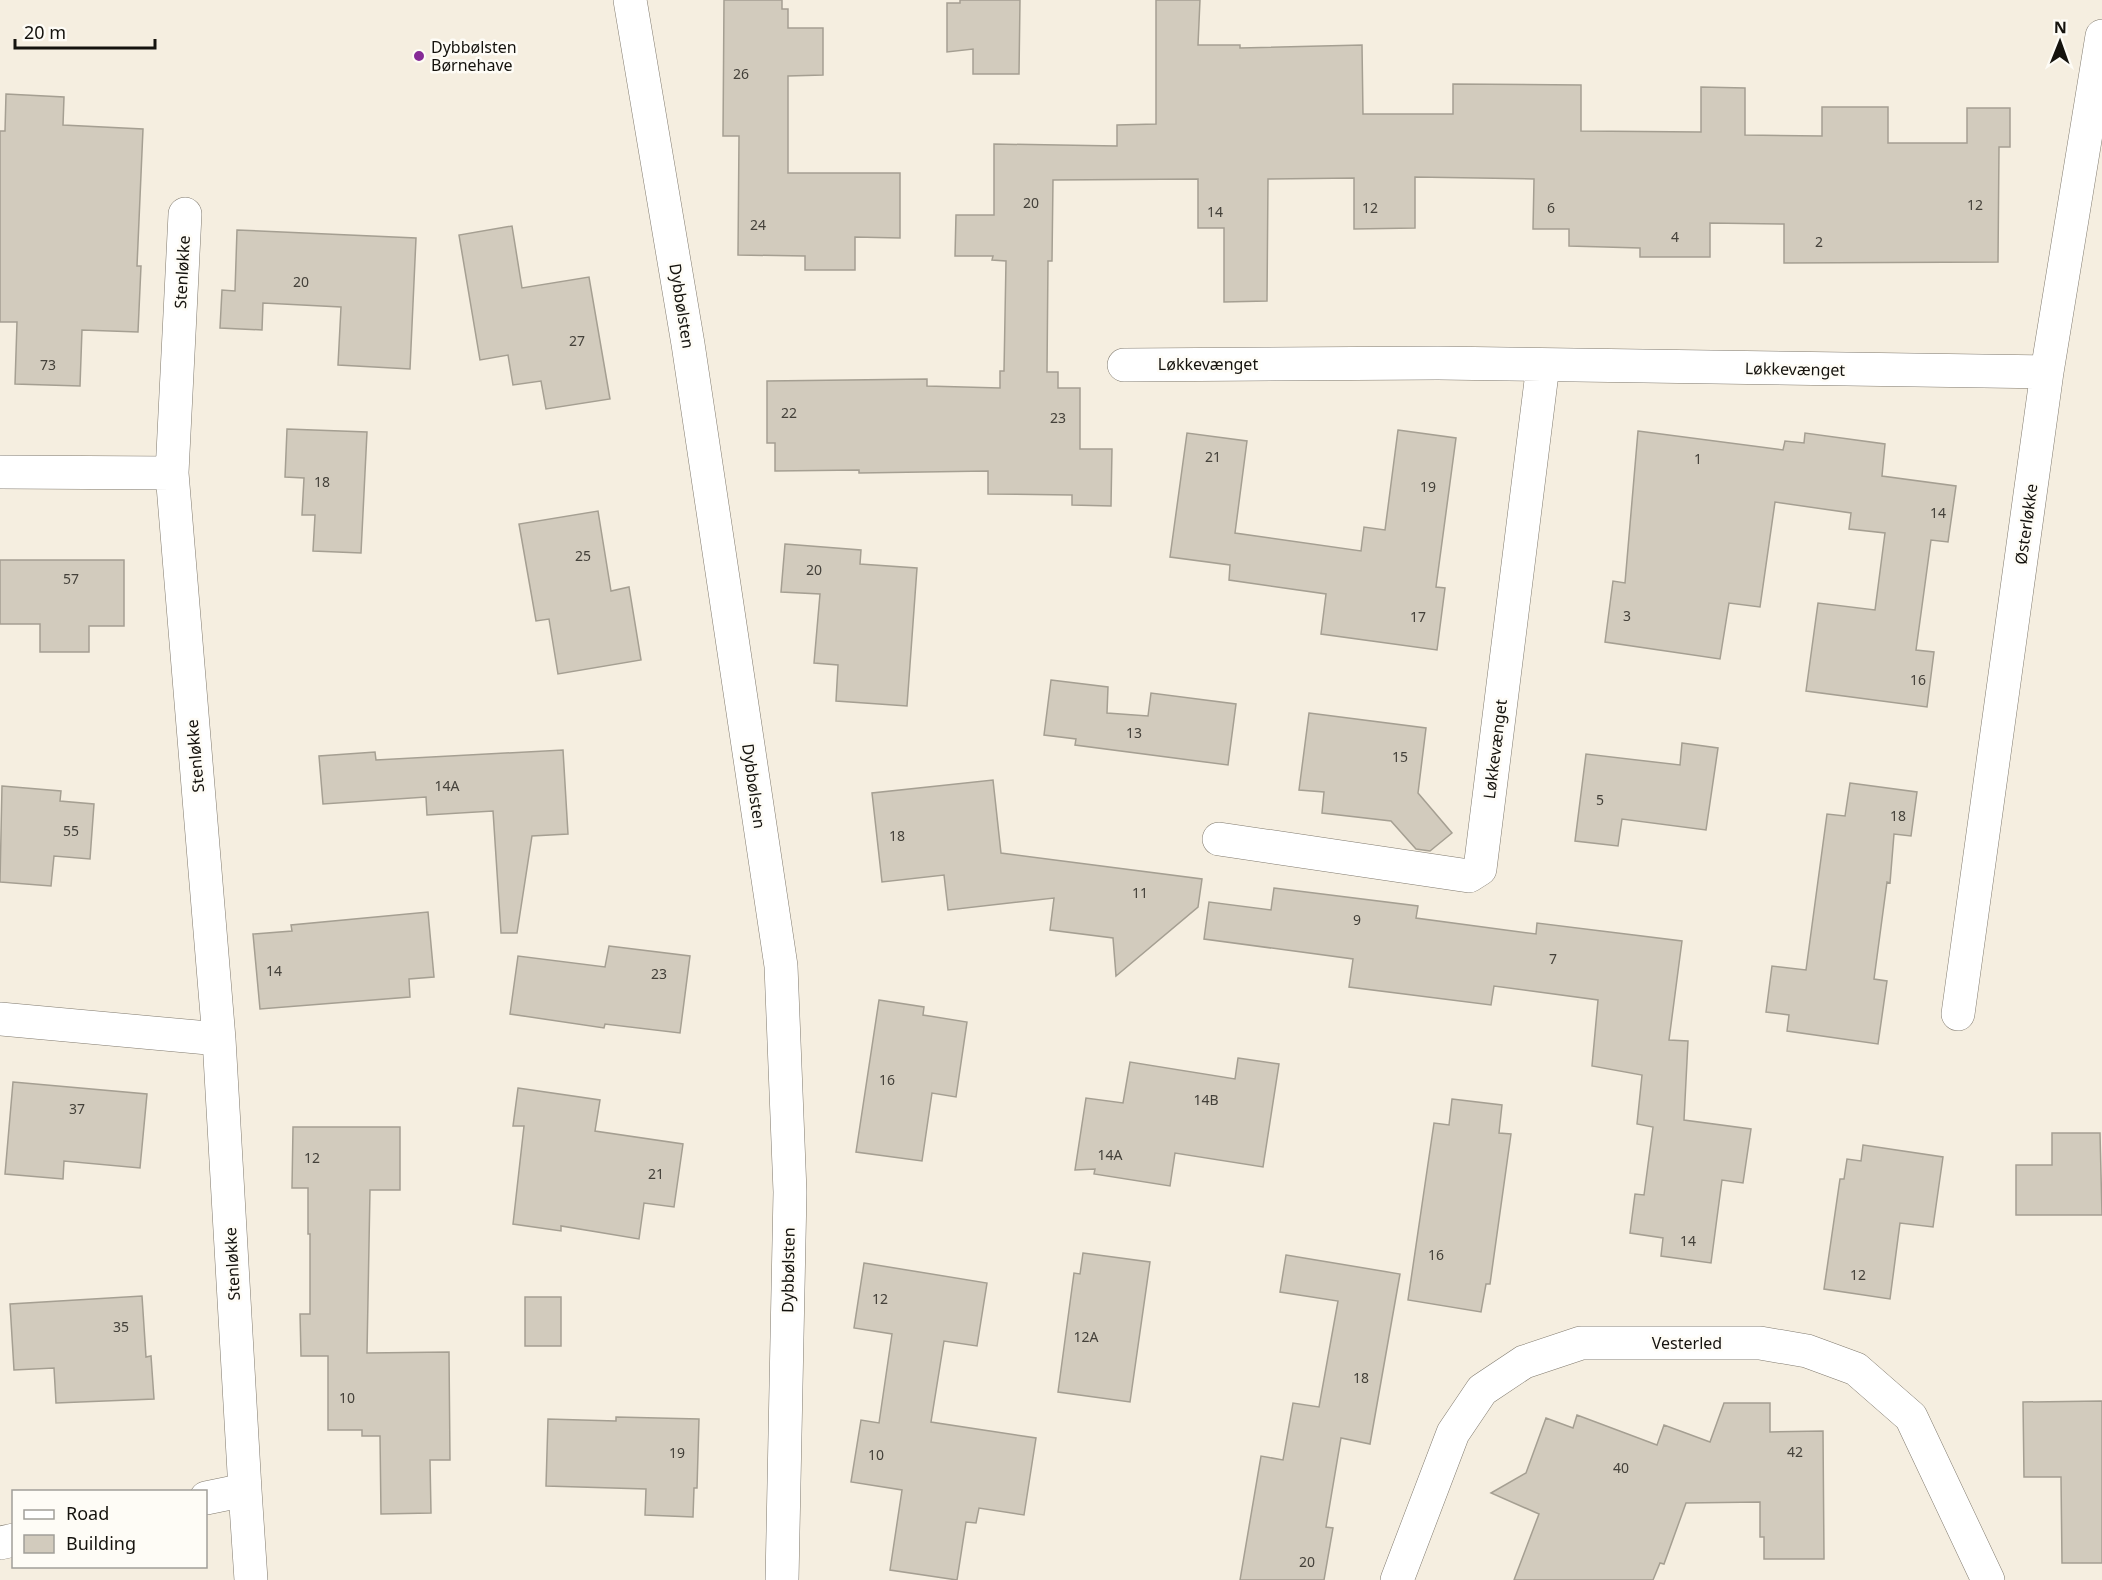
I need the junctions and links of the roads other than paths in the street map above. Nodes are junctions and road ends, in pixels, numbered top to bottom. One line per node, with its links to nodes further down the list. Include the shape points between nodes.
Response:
1 (630, 0): 16 (street, Dybbølsten, via 688,344 781,966 790,1192)
2 (2102, 36): 6 (street, Østerløkke)
3 (185, 214): 8 (street, Stenløkke)
4 (1124, 365): 5 (street, Løkkevænget)
5 (1543, 365): 6 (street, Løkkevænget); 9 (street, Løkkevænget, via 1480,869 1469,876)
6 (2047, 372): 10 (street, Østerløkke)
7 (0, 472): 8 (street)
8 (172, 473): 12 (street, Stenløkke)
9 (1219, 839)
10 (1958, 1014)
11 (0, 1019): 12 (street)
12 (219, 1039): 13 (street, Stenløkke)
13 (244, 1490): 14 (street); 15 (street, Stenløkke)
14 (207, 1498)
15 (251, 1580)
16 (782, 1580)
17 (1397, 1580): 18 (street, Vesterled, via 1453,1432 1482,1390 1524,1362 1581,1343 1760,1343 1807,1351 1856,1369 1911,1417)
18 (1988, 1580)

